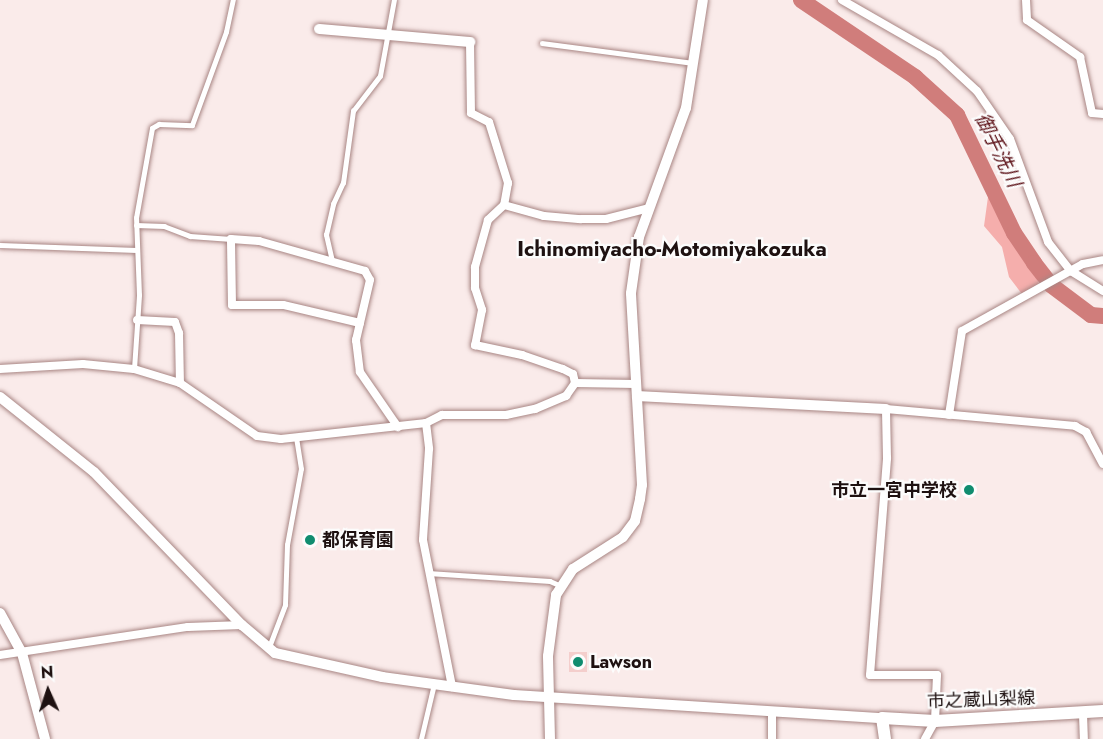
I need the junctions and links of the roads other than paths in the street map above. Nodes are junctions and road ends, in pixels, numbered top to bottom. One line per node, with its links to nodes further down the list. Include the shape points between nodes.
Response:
1 (233, 0): 14 (lane, via 226,32 192,125 159,124 152,128)
2 (394, 0): 7 (lane)
3 (703, 0): 10 (street)
4 (842, 0): 20 (street, via 938,55 977,91 1010,139 1048,242)
5 (1026, 0): 11 (street, via 1027,20 1080,57 1092,113)
6 (319, 29): 7 (street)
7 (387, 38): 8 (street); 19 (lane, via 380,76 353,111 343,183 326,235)
8 (470, 42): 12 (street, via 471,113 489,122 508,183)
9 (542, 44): 10 (lane)
10 (693, 63): 13 (street, via 686,108)
11 (1103, 114)
12 (504, 205): 13 (street, via 544,216 581,219 606,219); 26 (street, via 488,220 475,267 475,288 482,310 475,345 563,369 573,374)
13 (649, 208): 28 (street, via 639,237 631,293)
14 (136, 225): 15 (lane, via 164,226 190,237); 17 (lane)
15 (231, 239): 19 (street, via 259,241); 23 (street, via 232,305 283,305)
16 (0, 245): 17 (lane)
17 (136, 250): 22 (lane)
18 (1103, 260): 20 (street)
19 (332, 263): 23 (street, via 365,272 370,280)
20 (1071, 271): 21 (street); 32 (street, via 962,331)
21 (1103, 291)
22 (137, 320): 25 (lane); 27 (street, via 175,322 179,333)
23 (360, 323): 34 (street, via 356,340 360,372)
24 (0, 369): 25 (street, via 83,364)
25 (134, 369): 27 (street)
26 (575, 382): 28 (street); 33 (street, via 566,396 535,410 506,415 442,415)
27 (180, 383): 35 (street, via 256,436)
28 (636, 384): 29 (street)
29 (637, 396): 31 (street); 38 (street, via 642,485 635,521 623,537 573,569)
30 (0, 397): 40 (street, via 94,472)
31 (886, 409): 32 (street); 51 (street, via 887,458 870,675 937,675)
32 (949, 415): 36 (street, via 1075,426 1086,432)
33 (426, 423): 34 (street); 37 (street, via 429,449 423,540)
34 (398, 427): 35 (street)
35 (296, 438): 41 (lane, via 301,469 286,545 285,605)
36 (1103, 464)
37 (428, 573): 38 (lane, via 550,581); 45 (street)
38 (561, 586): 46 (street, via 552,613)
39 (0, 613): 42 (street)
40 (242, 625): 41 (street); 42 (street, via 166,630)
41 (268, 649): 44 (street, via 316,665)
42 (22, 653): 43 (street); 52 (street)
43 (0, 655)
44 (434, 684): 45 (street); 53 (lane)
45 (452, 687): 46 (street)
46 (550, 698): 47 (street); 54 (street)
47 (772, 711): 50 (street); 55 (street)
48 (1103, 711): 49 (main road, 市之蔵山梨線)
49 (1083, 714): 51 (main road, 市之蔵山梨線); 58 (street)
50 (882, 718): 51 (main road, 市之蔵山梨線); 56 (main road)
51 (935, 721): 57 (street)
52 (45, 739)
53 (421, 739)
54 (550, 739)
55 (772, 739)
56 (885, 739)
57 (925, 739)
58 (1084, 739)

